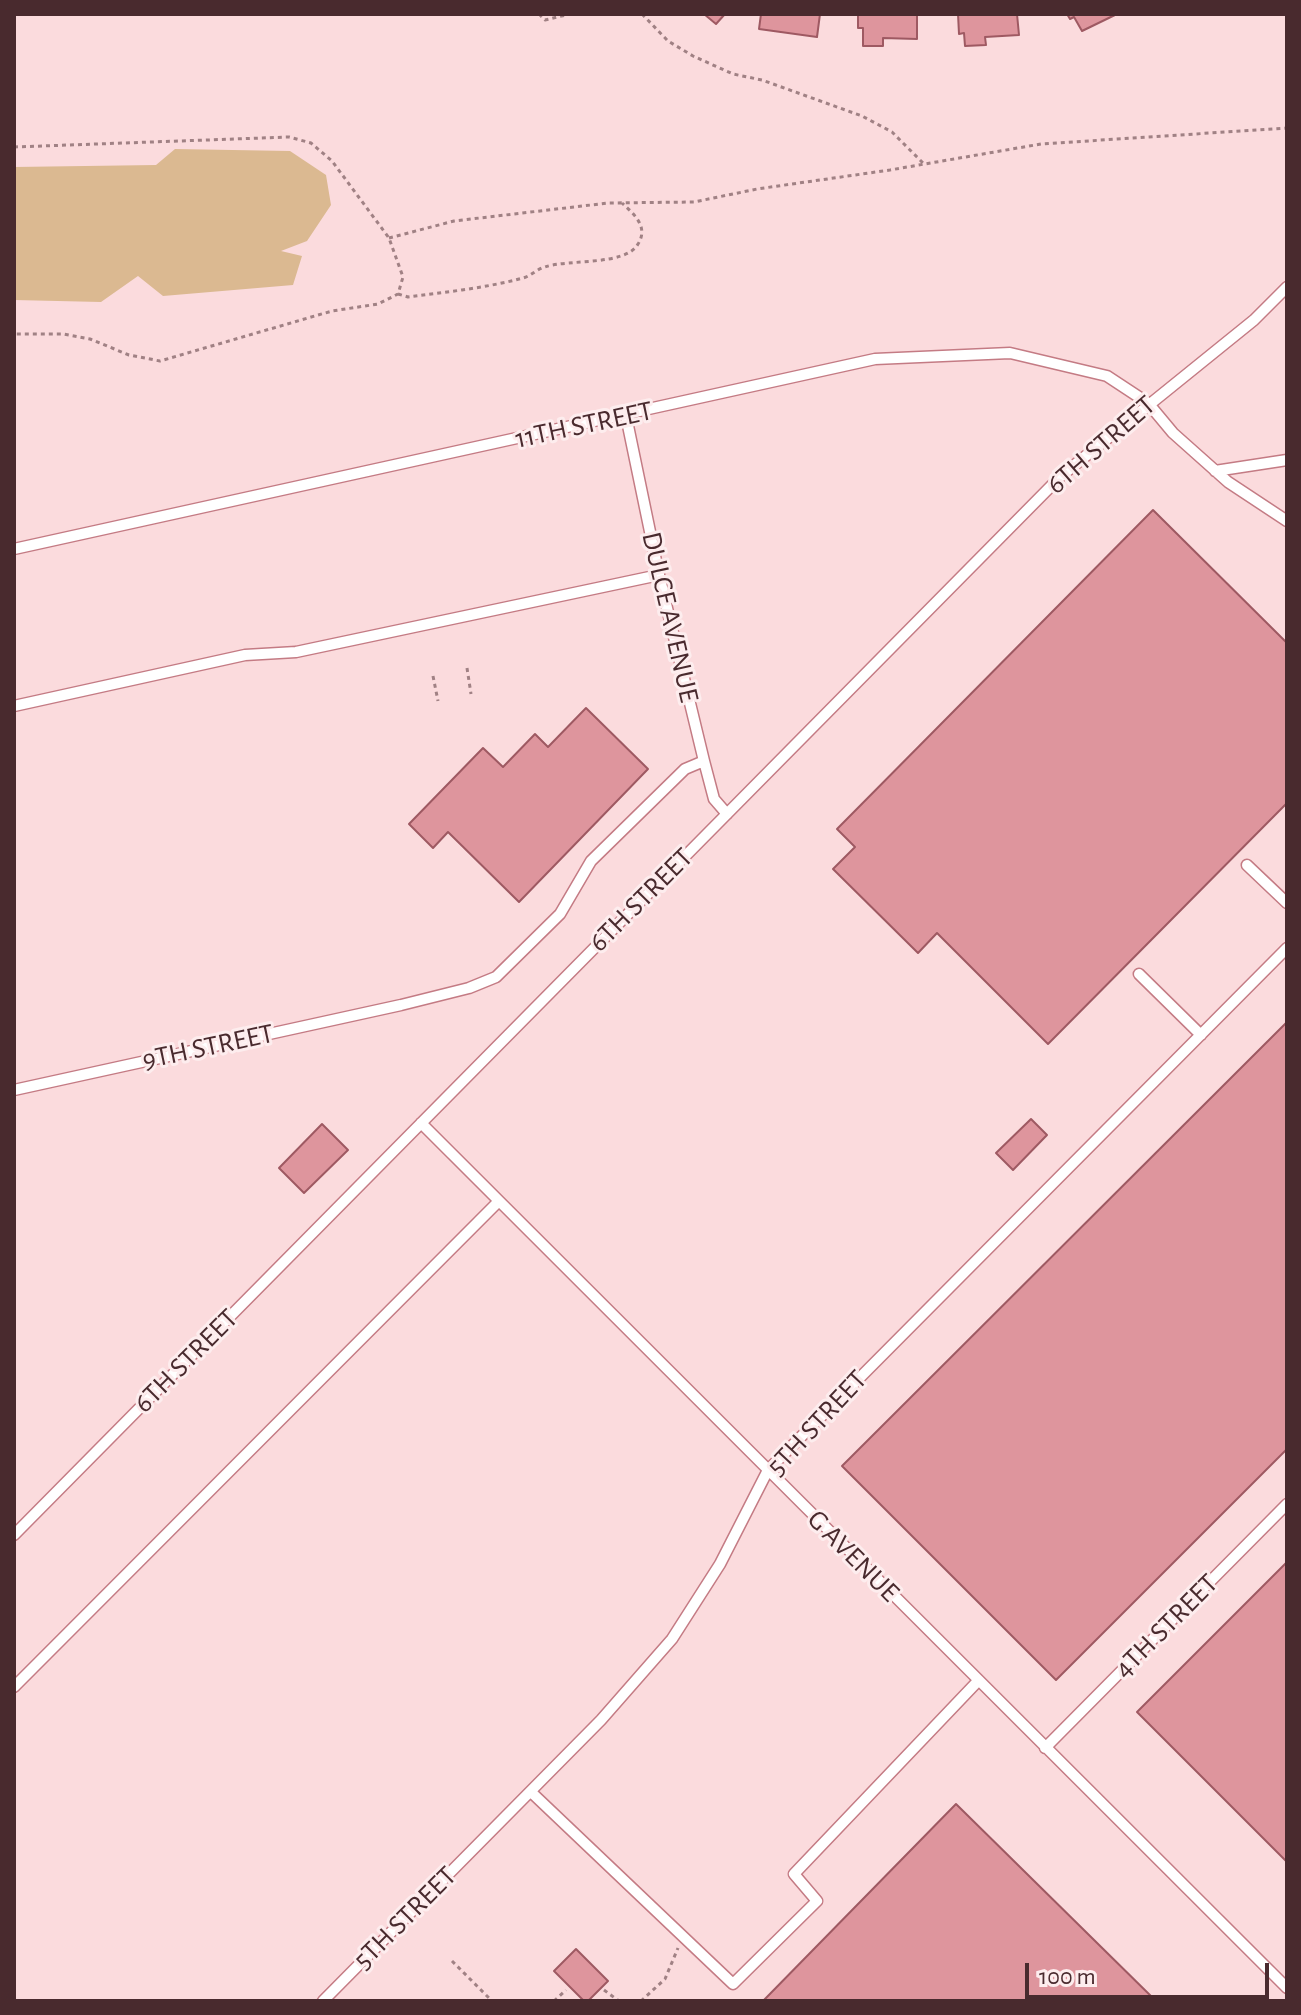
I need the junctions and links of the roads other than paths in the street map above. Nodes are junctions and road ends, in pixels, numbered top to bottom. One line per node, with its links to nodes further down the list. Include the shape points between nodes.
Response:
1 (1287, 287): 2 (lane, 6TH STREET, via 1254,320)
2 (1148, 403): 3 (lane, 11TH STREET, via 1107,376 1010,353 875,359); 5 (lane, 11TH STREET); 11 (lane, 6TH STREET, via 1061,476)
3 (626, 416): 7 (lane, 11TH STREET); 8 (lane, DULCE AVENUE)
4 (1287, 460): 5 (lane)
5 (1215, 471): 6 (lane, 11TH STREET)
6 (1287, 521)
7 (14, 549)
8 (659, 575): 9 (lane, via 296,652 245,655); 10 (lane, DULCE AVENUE)
9 (14, 706)
10 (704, 761): 11 (lane, DULCE AVENUE, via 714,799); 17 (lane, 9TH STREET, via 685,769 591,861 560,914 496,977 401,1005)
11 (727, 814): 18 (lane, 6TH STREET)
12 (1247, 865): 13 (lane)
13 (1287, 903)
14 (1287, 948): 16 (lane, 5TH STREET)
15 (1139, 974): 16 (lane)
16 (1201, 1035): 20 (lane, 5TH STREET)
17 (14, 1090)
18 (421, 1123): 19 (lane, G AVENUE); 22 (lane, 6TH STREET)
19 (499, 1201): 20 (lane, G AVENUE); 24 (lane)
20 (768, 1470): 23 (lane, G AVENUE); 26 (lane, 5TH STREET, via 720,1564 672,1639)
21 (1287, 1504): 25 (lane, 4TH STREET)
22 (14, 1535)
23 (978, 1681): 25 (lane, G AVENUE); 26 (lane, via 794,1874 817,1901 733,1984)
24 (14, 1687)
25 (1045, 1748): 27 (lane, G AVENUE)
26 (531, 1792): 28 (lane, 5TH STREET)
27 (1287, 1988)
28 (323, 2001)

